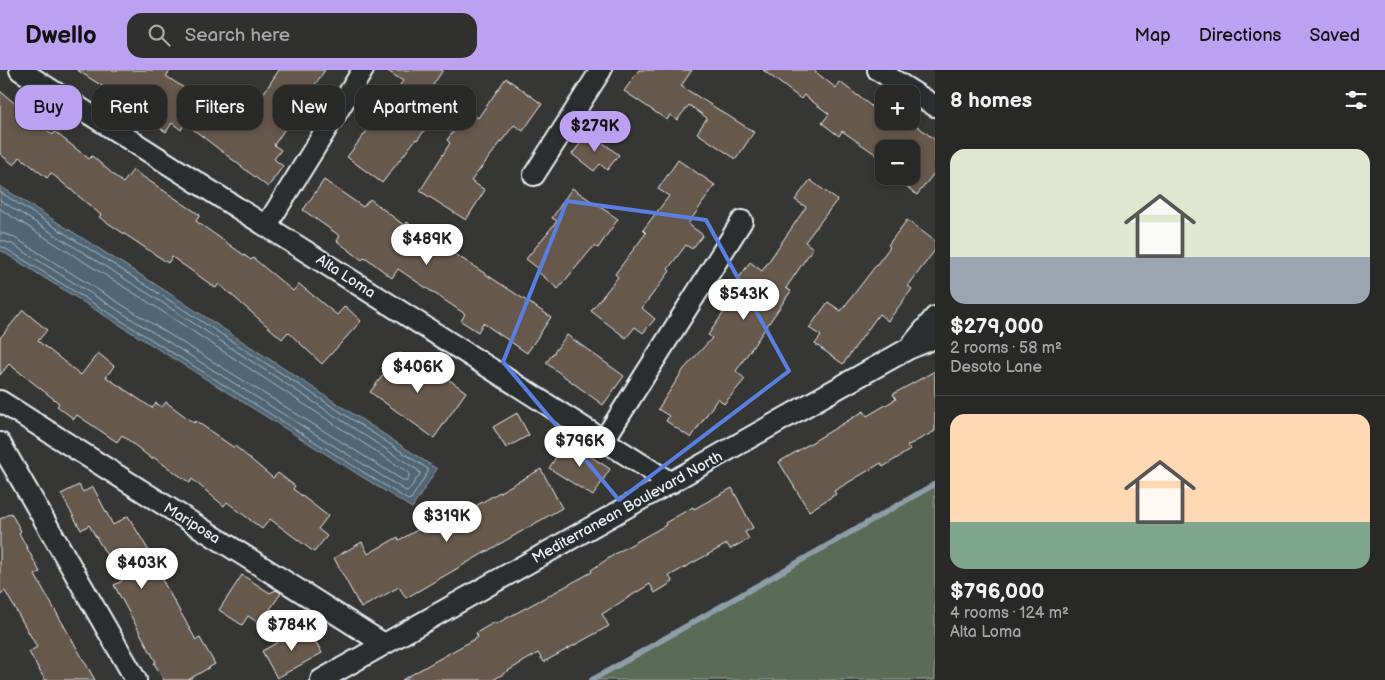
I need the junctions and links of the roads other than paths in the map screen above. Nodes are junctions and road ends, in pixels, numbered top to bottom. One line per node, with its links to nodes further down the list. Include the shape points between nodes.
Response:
1 (20, 70): 8 (street, Alta Loma)
2 (363, 70): 8 (street)
3 (601, 70): 6 (street)
4 (878, 70): 5 (street)
5 (935, 106)
6 (534, 175)
7 (742, 221): 13 (street)
8 (267, 225): 13 (street, Alta Loma)
9 (935, 317): 11 (street)
10 (935, 338): 11 (street, Mediterranean Boulevard North)
11 (908, 349): 15 (street, Mediterranean Boulevard North)
12 (0, 401): 16 (street, Mariposa)
13 (604, 440): 15 (street, Alta Loma)
14 (0, 443): 17 (street)
15 (671, 483): 16 (street, Mediterranean Boulevard North)
16 (384, 644): 18 (street, Mediterranean Boulevard North)
17 (136, 680)
18 (321, 680)

